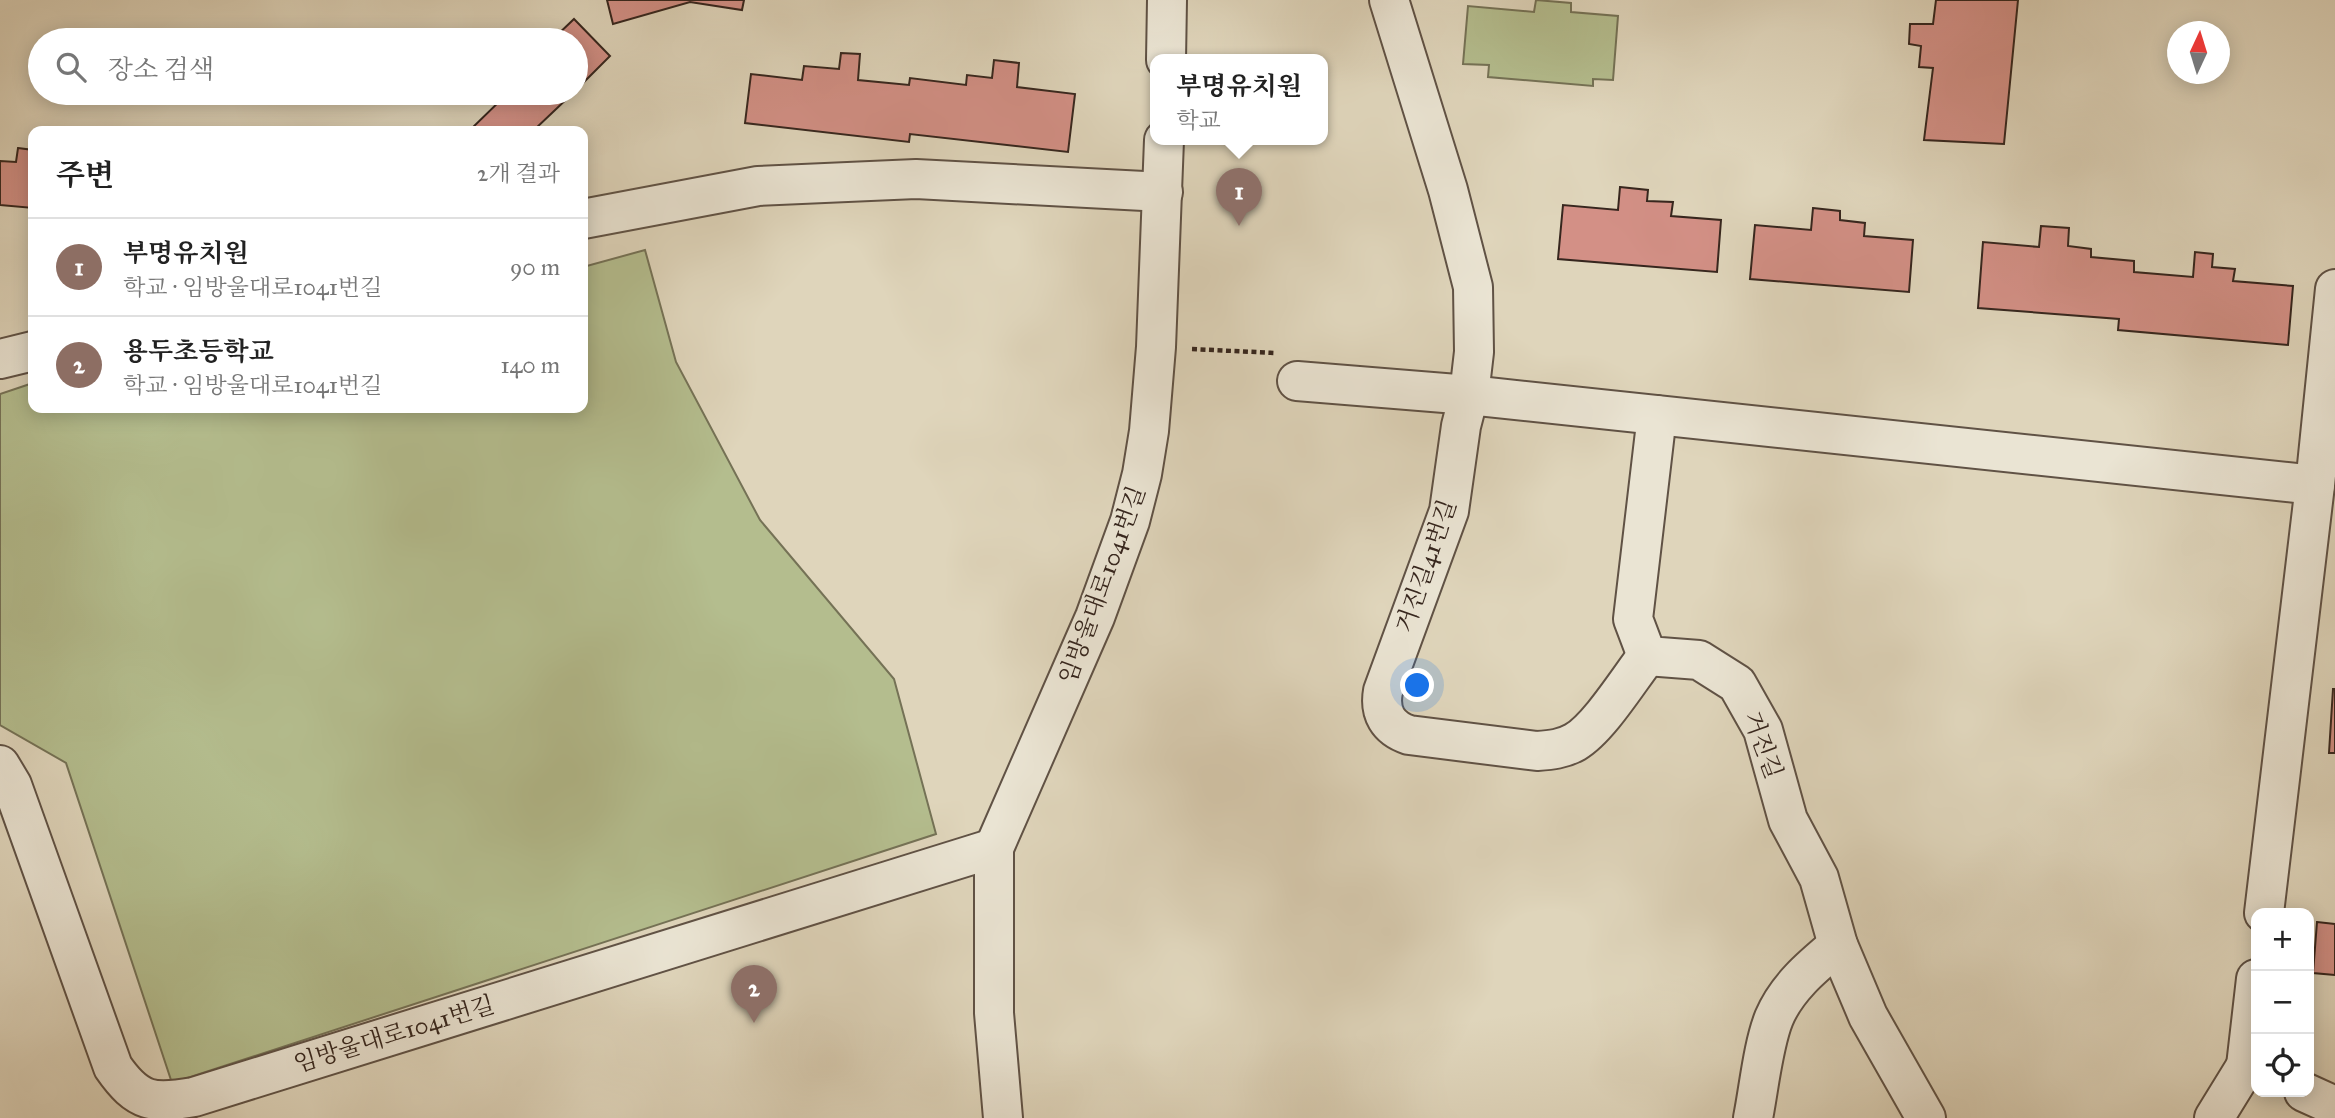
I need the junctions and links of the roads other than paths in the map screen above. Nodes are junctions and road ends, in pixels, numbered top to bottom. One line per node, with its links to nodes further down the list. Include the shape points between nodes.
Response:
1 (1167, 0): 3 (street)
2 (1389, 0): 11 (street, 거진길41번길, via 1473,287)
3 (1166, 54)
4 (1164, 145): 5 (street, 임방울대로1041번길)
5 (1163, 192): 6 (street, via 916,179 758,186); 16 (street, 임방울대로1041번길, via 1149,431 1130,521 1096,617)
6 (588, 218)
7 (2335, 289): 13 (street)
8 (28, 352): 9 (street)
9 (0, 359)
10 (1297, 381): 11 (street)
11 (1469, 395): 12 (street); 14 (street, 거진길41번길, via 1449,511 1382,691 1389,724 1409,735 1558,750 1592,728)
12 (1657, 415): 13 (street); 14 (street, via 1633,619)
13 (2315, 485): 17 (street)
14 (1647, 656): 18 (street, 거진길, via 1699,660 1737,684 1763,730 1788,820 1819,878)
15 (0, 765): 16 (street, 임방울대로1041번길, via 12,785 113,1068 138,1096 157,1102 194,1097)
16 (994, 848): 22 (street, 임방울대로1041번길, via 995,1013)
17 (2265, 908)
18 (1838, 945): 23 (street, via 1808,970 1774,1018); 24 (street, 거진길, via 1868,1016)
19 (2251, 1068): 25 (street)
20 (2314, 1097): 21 (street)
21 (2335, 1106)
22 (1003, 1118)
23 (1753, 1118)
24 (1926, 1118)
25 (2214, 1118)

